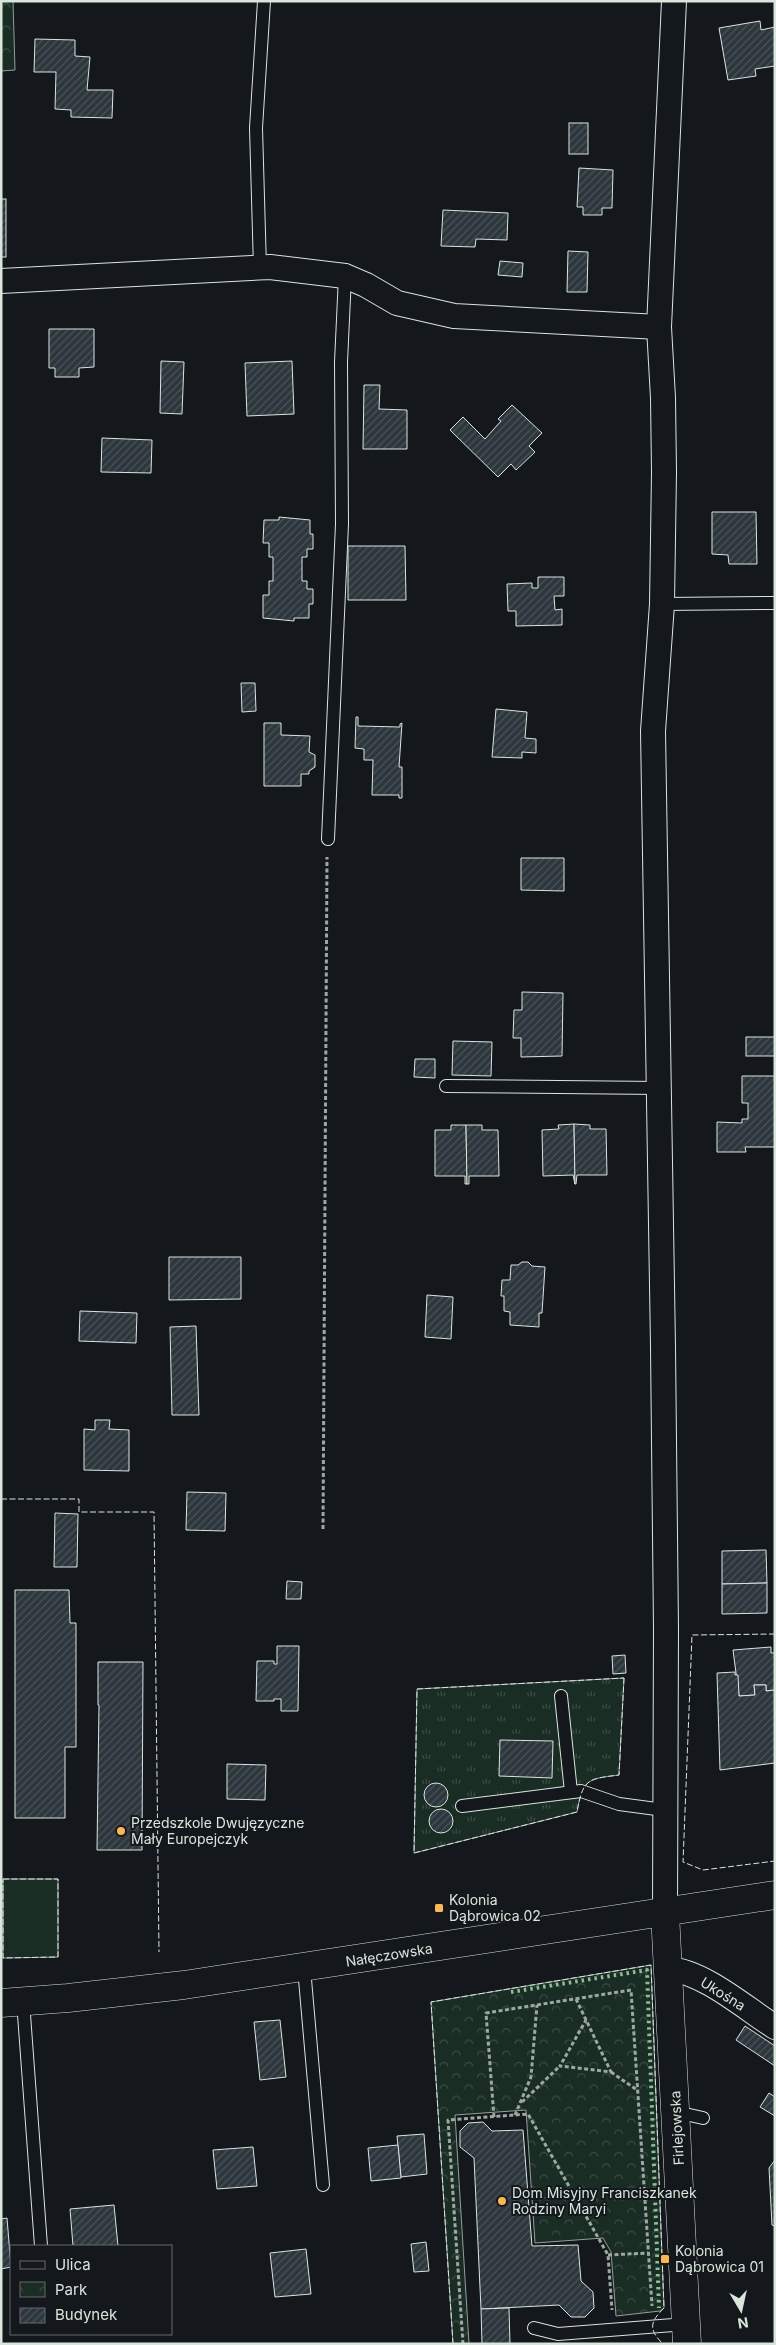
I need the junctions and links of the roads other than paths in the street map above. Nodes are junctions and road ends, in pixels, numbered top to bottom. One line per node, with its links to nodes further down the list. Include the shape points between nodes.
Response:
1 (264, 1): 3 (lane, via 256,128)
2 (674, 1): 6 (street)
3 (260, 268): 4 (street); 5 (street)
4 (345, 276): 6 (street, via 397,303 454,316); 9 (lane, via 341,362 342,524)
5 (1, 281)
6 (659, 327): 8 (street, via 663,398)
7 (775, 603): 8 (lane)
8 (662, 604): 11 (street, via 653,731)
9 (328, 839)
10 (446, 1086): 11 (lane)
11 (659, 1088): 15 (street, via 666,1629)
12 (561, 1696): 13 (lane)
13 (571, 1792): 14 (lane); 15 (lane, via 581,1790 619,1804)
14 (462, 1806)
15 (664, 1810): 17 (street)
16 (775, 1895): 17 (main road, Nałęczowska)
17 (665, 1912): 18 (main road, Nałęczowska); 19 (main road, Firlejowska)
18 (304, 1968): 20 (main road, Nałęczowska, via 160,1988); 24 (lane)
19 (669, 1969): 21 (street, Ukośna, via 702,1980); 22 (main road, Firlejowska)
20 (12, 2002): 25 (lane)
21 (775, 2027)
22 (676, 2112): 23 (lane); 27 (main road, Firlejowska)
23 (703, 2118)
24 (323, 2185)
25 (41, 2245)
26 (534, 2328): 27 (lane, via 558,2334)
27 (686, 2334)

